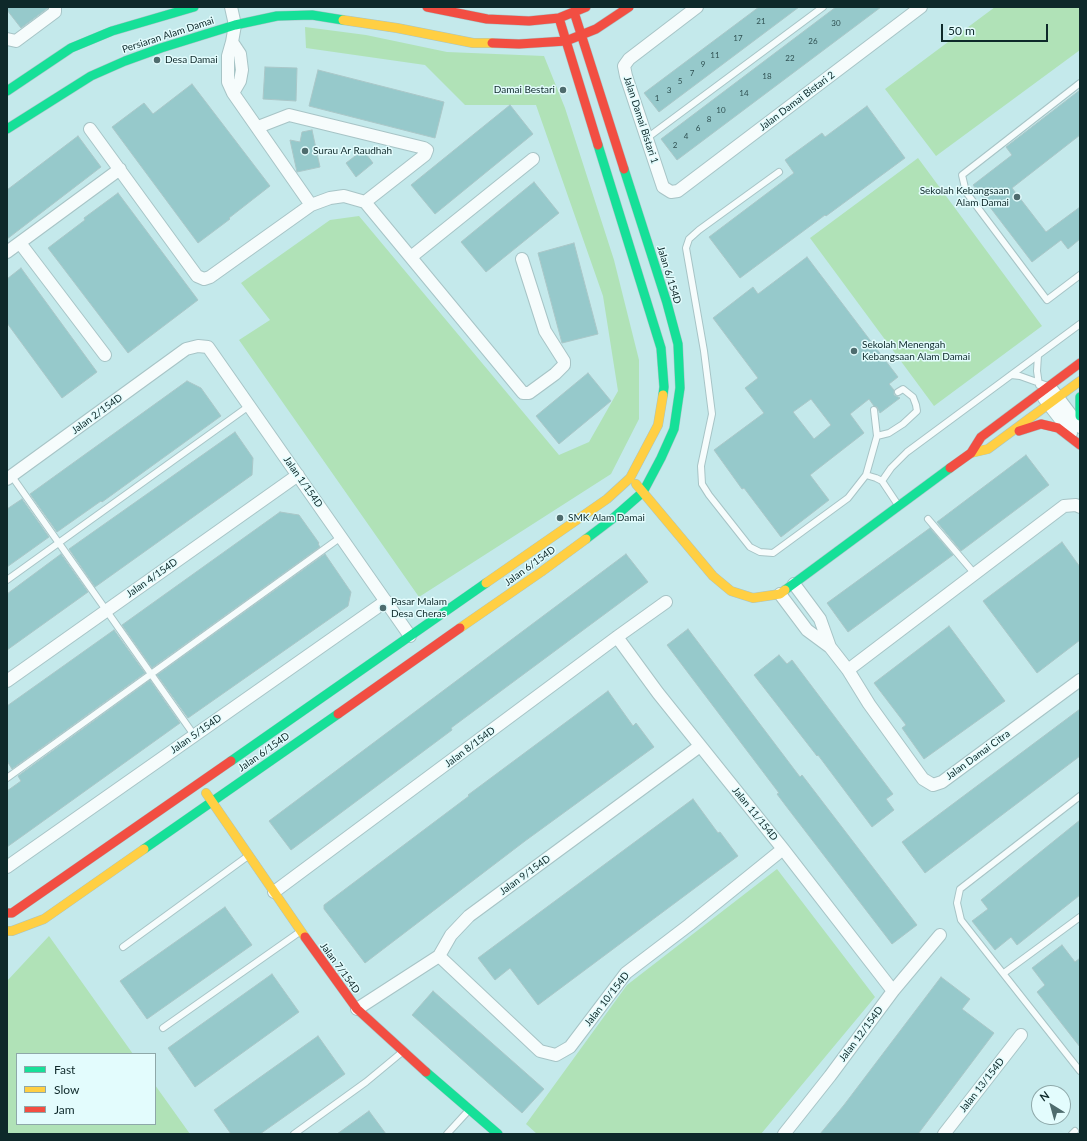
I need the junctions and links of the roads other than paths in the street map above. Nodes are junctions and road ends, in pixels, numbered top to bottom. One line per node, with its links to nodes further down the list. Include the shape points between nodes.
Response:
1 (55, 7): 13 (street, via 55,12 16,41)
2 (194, 7): 19 (street, Persiaran Alam Damai, via 112,31 71,48)
3 (231, 7): 12 (street)
4 (427, 7): 11 (street, via 487,19 529,21)
5 (586, 7): 10 (street)
6 (629, 7): 14 (street, Persiaran Alam Damai)
7 (697, 7): 23 (street, Jalan Damai Bistari 1, via 629,59 624,66)
8 (823, 7): 23 (lane)
9 (922, 7): 27 (street, Jalan Damai Bistari 2, via 678,191)
10 (574, 12): 11 (street); 14 (street, Jalan 6/154D)
11 (559, 18): 15 (street, Jalan 6/154D)
12 (235, 25): 16 (street, Persiaran Alam Damai, via 277,16 312,15 473,43); 20 (street, via 228,56 228,82); 21 (street, Persiaran Alam Damai, via 161,48 92,76)
13 (7, 39)
14 (582, 40): 15 (street, Persiaran Alam Damai); 54 (street, Jalan 6/154D, via 678,344 680,388 674,430)
15 (566, 41): 16 (street, Persiaran Alam Damai); 17 (street, Jalan 6/154D)
16 (555, 43): 17 (street)
17 (570, 54): 58 (street, Jalan 6/154D, via 661,348 664,387 658,425)
18 (1080, 83): 34 (lane, via 962,175 966,192 1047,300)
19 (7, 91)
20 (258, 127): 28 (street, via 289,115 427,150 425,155); 29 (street)
21 (7, 129)
22 (90, 129): 25 (street)
23 (647, 138): 27 (street, Jalan Damai Bistari 1, via 663,187)
24 (533, 159): 32 (street)
25 (120, 169): 29 (street, via 197,276 204,280); 30 (street)
26 (779, 172): 56 (lane, via 699,230 689,239 686,248 712,414 701,466 702,484 750,547 760,552 773,553 848,498)
27 (671, 192)
28 (365, 202): 29 (street, via 344,196); 32 (street)
29 (311, 205)
30 (20, 243): 31 (street); 37 (street)
31 (7, 252)
32 (411, 257): 33 (street, via 523,393 529,393 555,374 564,365 564,361 545,331)
33 (522, 259)
34 (1080, 275)
35 (1080, 324): 38 (lane)
36 (186, 349): 46 (street, Jalan 1/154D, via 208,347); 57 (street, Jalan 2/154D)
37 (105, 355)
38 (1038, 355): 40 (lane); 42 (lane, via 1037,371)
39 (1080, 363): 42 (street)
40 (1011, 376): 42 (lane, via 1020,376); 59 (lane, via 907,452 891,468)
41 (1080, 381): 45 (street)
42 (1042, 387): 45 (street); 53 (street, via 981,437)
43 (898, 392): 51 (lane, via 903,389 913,396 917,411 903,424)
44 (1080, 396): 48 (street)
45 (1053, 401): 49 (street); 50 (street); 52 (street)
46 (249, 406): 55 (street, Jalan 1/154D); 68 (lane)
47 (874, 410): 51 (lane)
48 (1080, 416)
49 (1080, 427)
50 (1007, 434): 52 (street, via 1041,424 1058,428); 53 (street, via 988,448)
51 (877, 436): 56 (lane)
52 (1080, 445)
53 (971, 453): 61 (street)
54 (653, 473): 60 (street, Jalan 6/154D); 63 (street)
55 (298, 475): 67 (street, Jalan 1/154D); 75 (street, Jalan 4/154D)
56 (866, 475): 59 (lane)
57 (9, 477): 68 (lane)
58 (630, 478): 60 (street); 77 (street, Jalan 6/154D, via 607,499)
59 (882, 482): 61 (lane)
60 (643, 492): 63 (street); 66 (street, Jalan 6/154D)
61 (899, 506): 71 (street)
62 (1080, 508): 69 (street, via 1076,505 1064,506)
63 (653, 509): 72 (street, via 713,576 731,591 753,598)
64 (633, 510): 66 (street)
65 (928, 519): 69 (lane)
66 (611, 520): 77 (street, Jalan 6/154D, via 541,572)
67 (341, 537): 73 (street, Jalan 1/154D); 80 (lane)
68 (59, 543): 70 (lane); 75 (lane)
69 (974, 573): 79 (street)
70 (7, 580)
71 (794, 584): 72 (street); 78 (street, Jalan Damai Citra, via 820,619)
72 (780, 594): 78 (street, Jalan Damai Citra, via 807,630)
73 (386, 601): 77 (street, Jalan 1/154D); 83 (street, Jalan 5/154D)
74 (666, 602): 76 (street, Jalan 8/154D)
75 (106, 611): 80 (lane); 82 (street, Jalan 4/154D)
76 (618, 637): 84 (street, Jalan 11/154D); 95 (street, Jalan 8/154D)
77 (417, 645): 86 (street, Jalan 6/154D); 87 (street, Jalan 6/154D)
78 (830, 647): 79 (street, Jalan Damai Citra)
79 (848, 670): 81 (street, Jalan Damai Citra, via 923,779 933,785 942,782)
80 (150, 673): 83 (lane); 85 (lane)
81 (1080, 680)
82 (7, 681)
83 (194, 735): 94 (street, Jalan 5/154D)
84 (700, 746): 92 (street, Jalan 11/154D); 103 (street, Jalan 9/154D, via 469,916 451,936)
85 (7, 778)
86 (199, 783): 89 (street, Jalan 7/154D); 96 (street, Jalan 6/154D)
87 (234, 787): 89 (street, Jalan 6/154D); 90 (street, via 225,797)
88 (1080, 796): 104 (lane, via 960,889 958,904 961,920)
89 (212, 802): 90 (street, Jalan 7/154D); 91 (street, Jalan 6/154D)
90 (225, 821): 91 (street, via 198,814); 93 (street, Jalan 7/154D)
91 (181, 824): 98 (street, Jalan 6/154D)
92 (783, 849): 103 (street, Jalan 10/154D, via 626,973 570,1047 556,1055 540,1051); 105 (street, Jalan 11/154D)
93 (248, 856): 95 (street, Jalan 7/154D); 102 (lane)
94 (7, 867)
95 (274, 892): 100 (street, Jalan 7/154D)
96 (9, 912): 98 (street)
97 (1080, 917): 104 (lane)
98 (44, 920): 99 (street, Jalan 6/154D)
99 (7, 931)
100 (301, 931): 106 (street, Jalan 7/154D); 107 (lane)
101 (940, 936): 105 (street, Jalan 12/154D)
102 (123, 947)
103 (439, 956): 106 (street, Jalan 9/154D)
104 (1004, 973): 110 (lane)
105 (893, 991): 115 (street, Jalan 12/154D)
106 (357, 1009): 109 (street, Jalan 7/154D)
107 (163, 1028)
108 (1021, 1035): 116 (street, Jalan 13/154D)
109 (403, 1052): 111 (street, Jalan 7/154D); 112 (lane)
110 (1080, 1071)
111 (469, 1109): 113 (lane); 114 (street, Jalan 7/154D)
112 (294, 1134)
113 (447, 1134)
114 (498, 1134)
115 (784, 1134)
116 (944, 1134)

